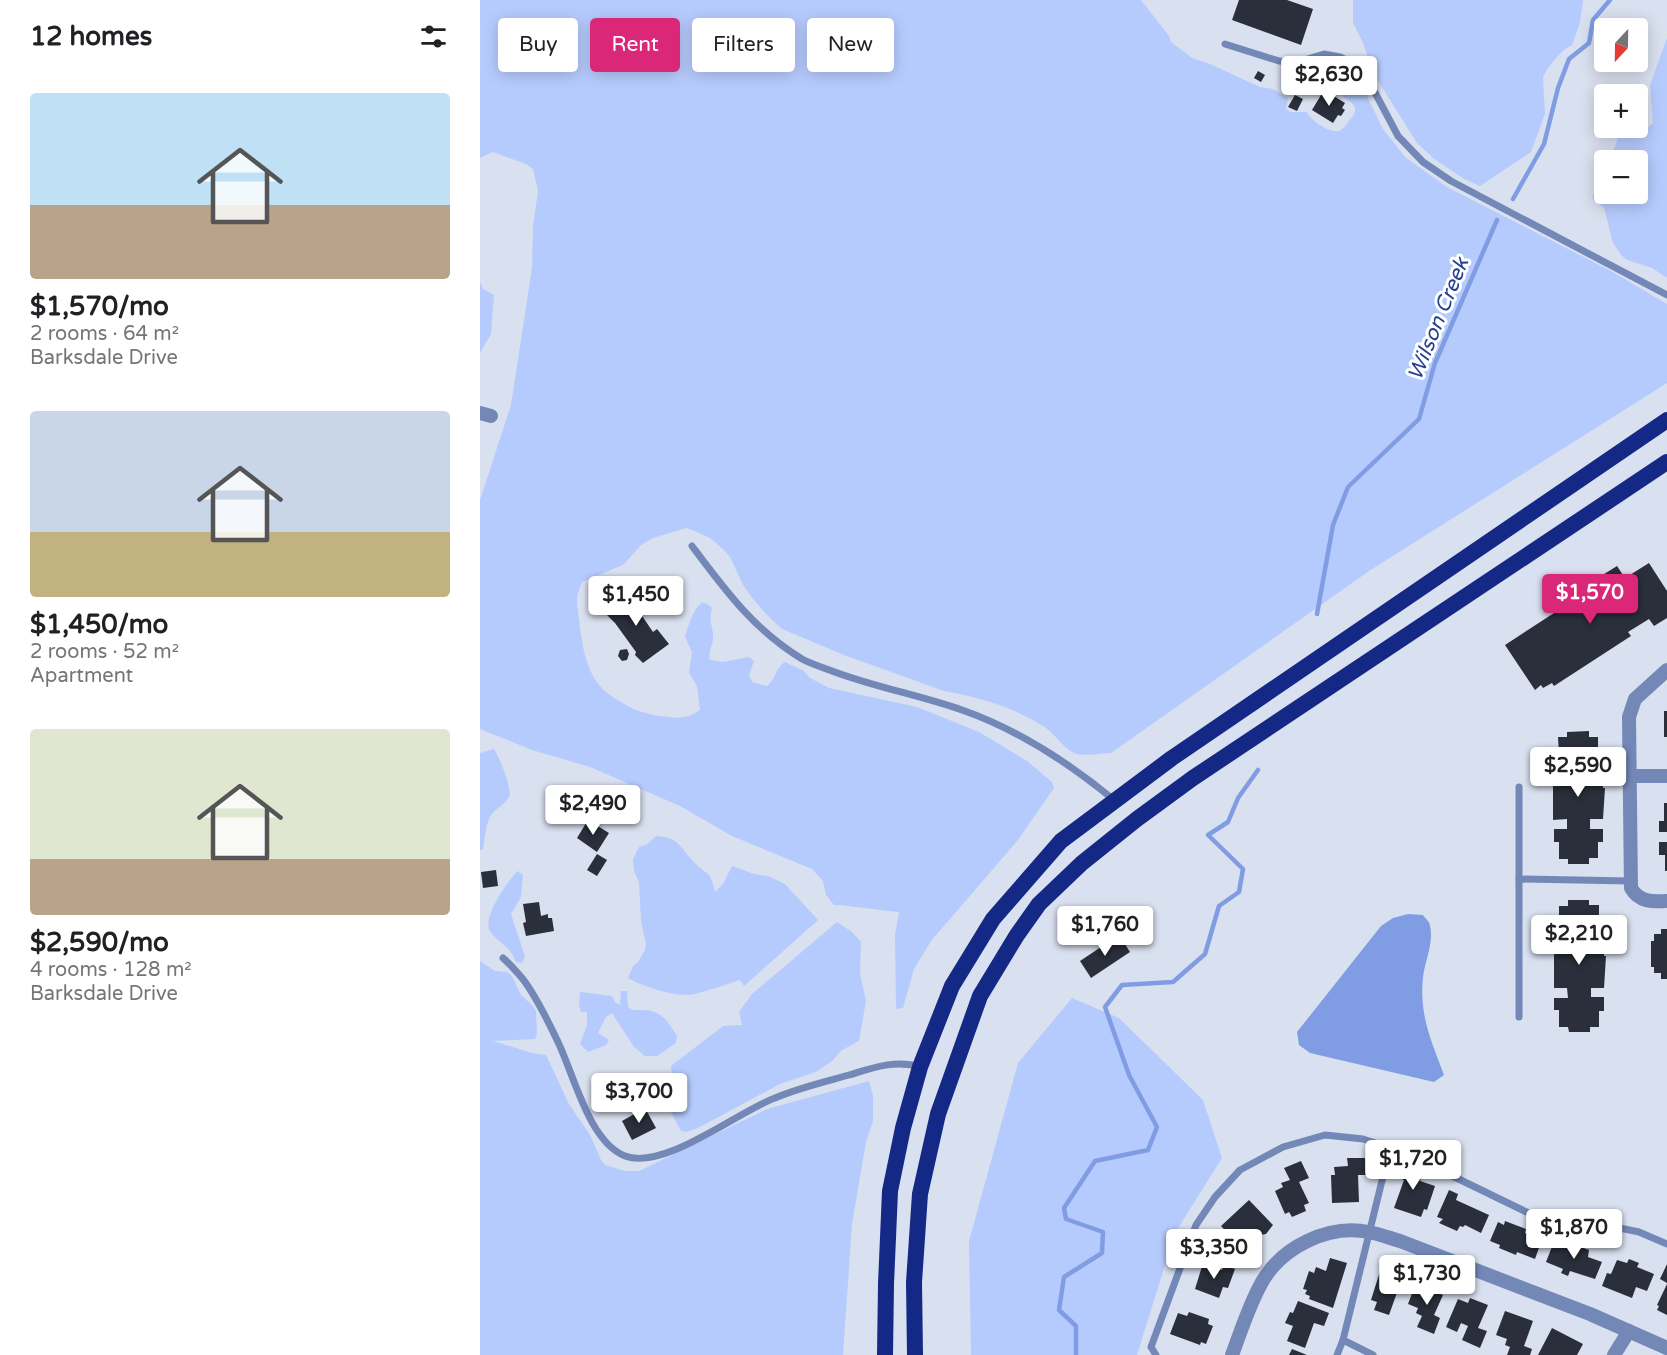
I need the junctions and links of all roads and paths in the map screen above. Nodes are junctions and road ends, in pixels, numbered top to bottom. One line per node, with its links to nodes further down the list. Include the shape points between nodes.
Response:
1 (1226, 44): 2 (lane, via 1279,61 1298,62 1324,54 1362,68 1398,136 1423,162 1451,181)
2 (1667, 295)
3 (1667, 420): 10 (highway)
4 (1667, 462): 24 (highway, via 1193,778 1082,863 1039,904 980,996 938,1114 920,1194 914,1282)
5 (692, 546): 10 (lane, via 730,597 767,635 804,660 1001,726 1080,772)
6 (1667, 670): 7 (street, via 1642,691 1631,707)
7 (1630, 776): 8 (street); 12 (street)
8 (1667, 776)
9 (1519, 787): 11 (lane)
10 (1114, 800): 16 (highway, via 1061,841 993,919 952,986)
11 (1520, 879): 12 (lane); 15 (lane)
12 (1629, 881): 13 (street, via 1633,893 1641,898)
13 (1667, 901)
14 (503, 958): 16 (lane, via 524,980 558,1042 585,1110 607,1146 626,1157 665,1155 774,1098 873,1067)
15 (1519, 1017)
16 (920, 1067): 23 (highway, via 890,1191)
17 (1390, 1148): 18 (lane); 19 (lane, via 1543,1220 1564,1227 1610,1226 1639,1232); 25 (lane, via 1363,1139 1325,1135 1283,1147 1240,1170 1196,1225 1151,1347)
18 (1368, 1232): 20 (street); 21 (lane); 26 (street, via 1349,1231 1310,1239 1276,1264 1253,1300)
19 (1667, 1244)
20 (1629, 1331): 22 (street); 29 (street)
21 (1343, 1340): 27 (lane); 28 (lane)
22 (1667, 1348)
23 (885, 1355)
24 (915, 1355)
25 (1156, 1355)
26 (1232, 1355)
27 (1337, 1355)
28 (1373, 1355)
29 (1614, 1355)

